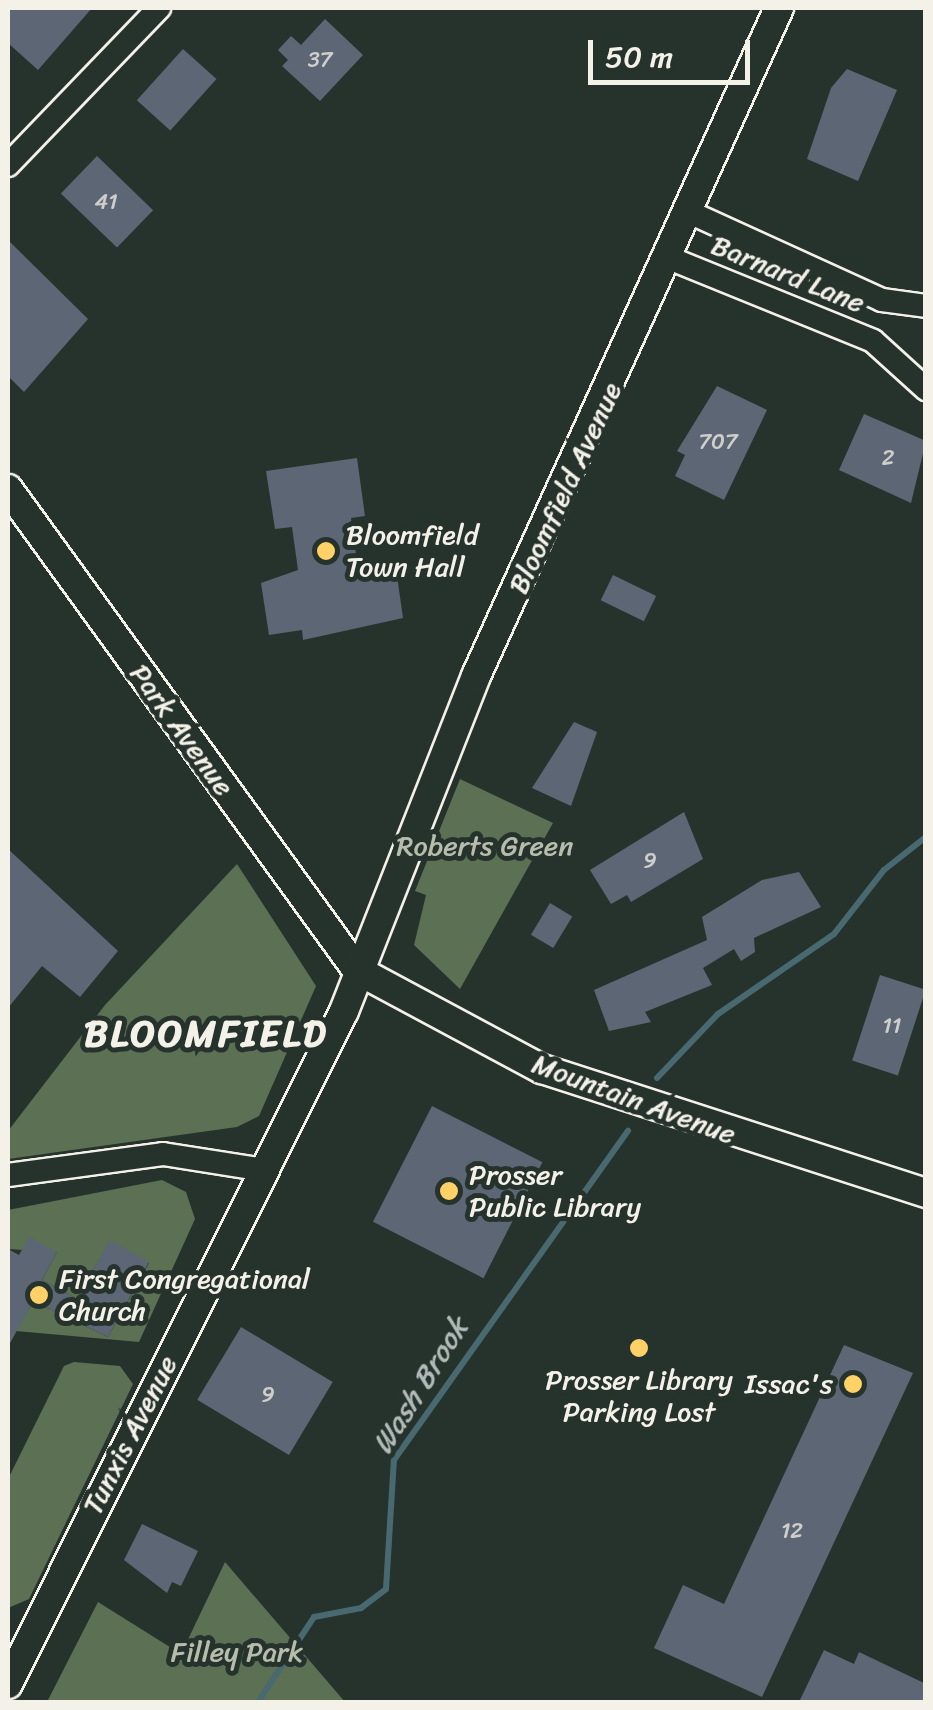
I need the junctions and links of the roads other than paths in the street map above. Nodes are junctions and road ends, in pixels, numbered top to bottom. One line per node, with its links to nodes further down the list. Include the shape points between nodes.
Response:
1 (159, 8): 3 (street)
2 (779, 8): 4 (main road, Bloomfield Avenue)
3 (8, 165)
4 (688, 212): 5 (main road, Bloomfield Avenue); 6 (street, Barnard Lane, via 882,300)
5 (669, 258): 7 (street, Barnard Lane, via 873,341); 9 (main road, Bloomfield Avenue, via 476,676)
6 (926, 306)
7 (926, 389)
8 (8, 489): 9 (main road, Park Avenue)
9 (357, 970): 10 (main road, Tunxis Avenue); 12 (main road, Mountain Avenue, via 542,1069)
10 (264, 1170): 11 (street, via 163,1154); 13 (main road, Tunxis Avenue)
11 (8, 1175)
12 (926, 1194)
13 (8, 1684)

